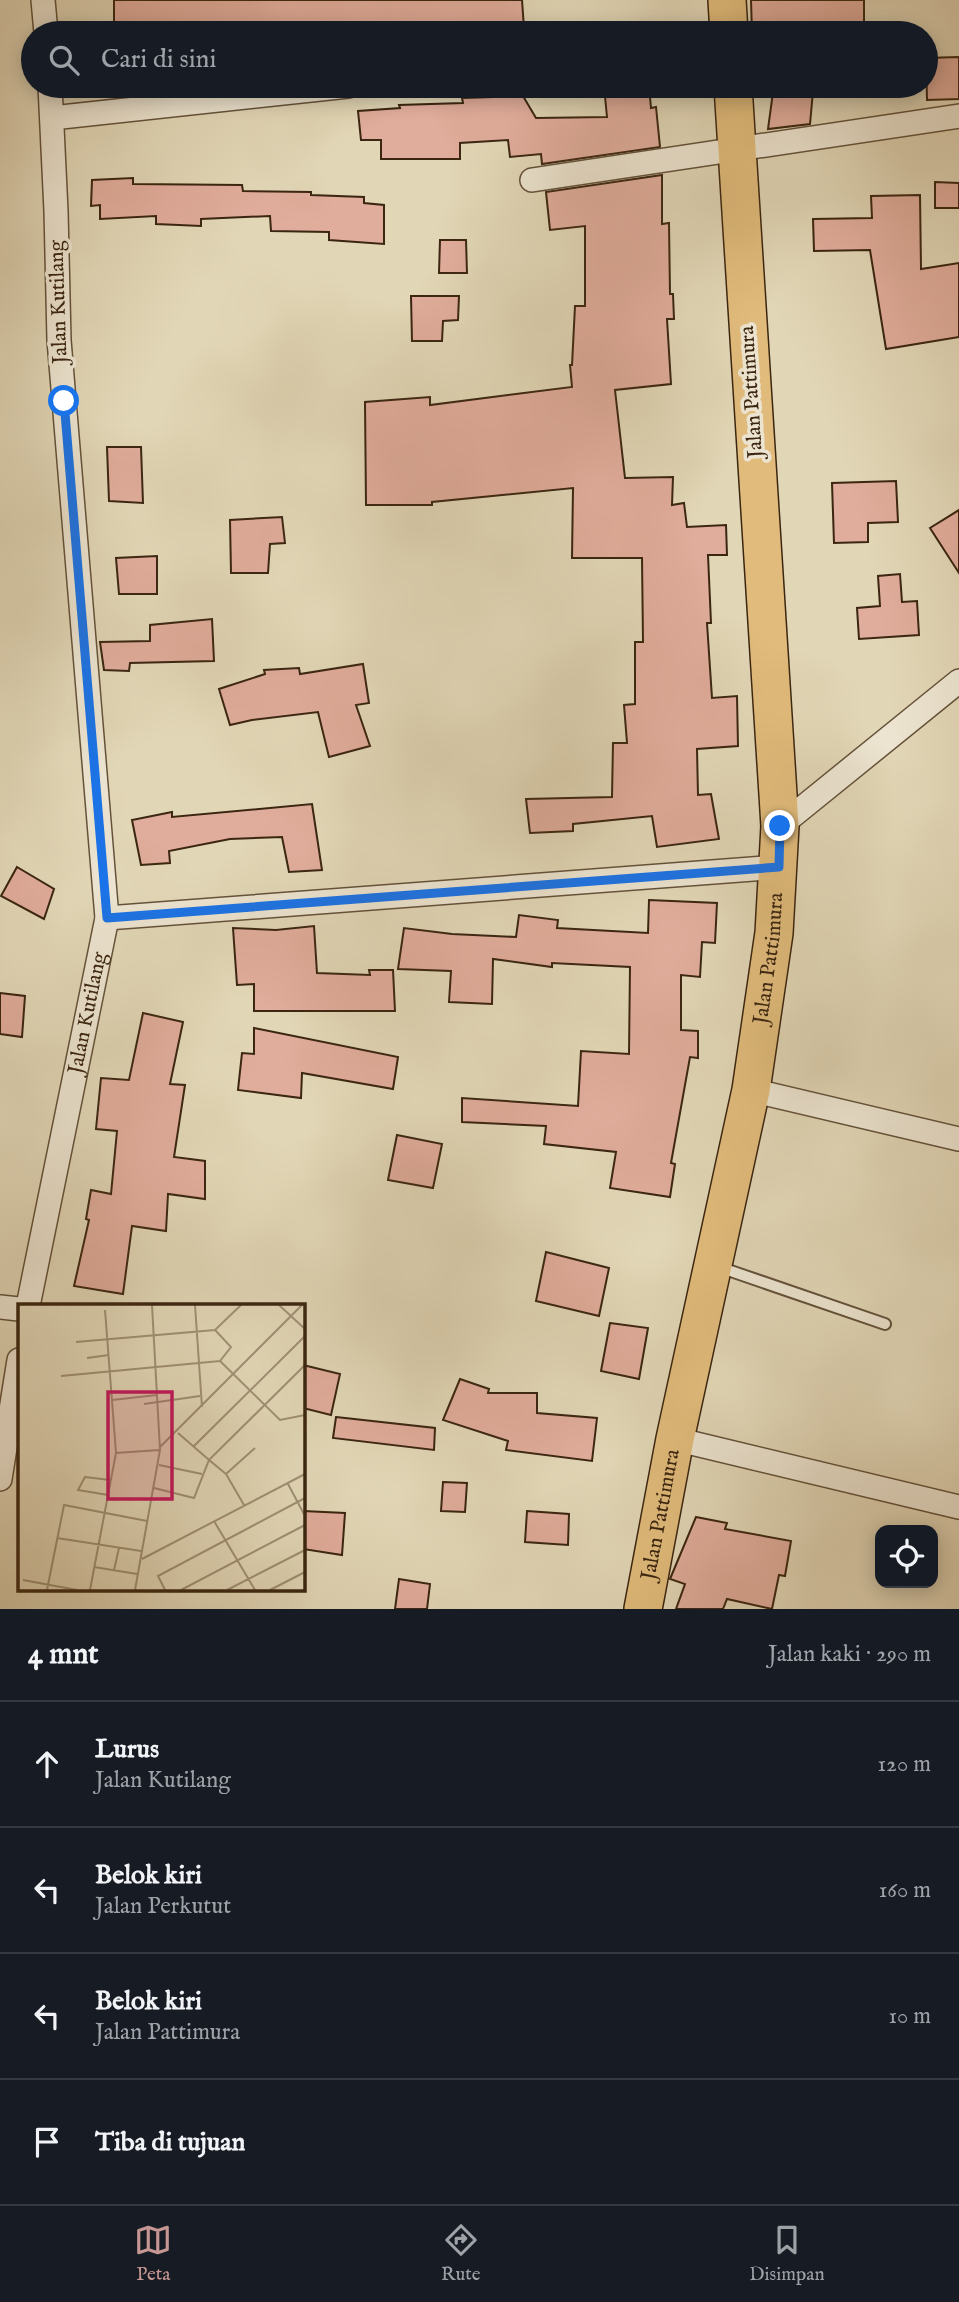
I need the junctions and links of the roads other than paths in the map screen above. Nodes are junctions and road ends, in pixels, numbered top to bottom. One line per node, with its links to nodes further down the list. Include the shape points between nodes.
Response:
1 (43, 0): 3 (street)
2 (727, 0): 4 (main road)
3 (45, 21)
4 (728, 21)
5 (51, 98): 9 (street, Jalan Kutilang)
6 (237, 98): 9 (street)
7 (734, 98): 10 (main road, Jalan Pattimura)
8 (959, 116): 10 (street)
9 (52, 118): 15 (street, Jalan Kutilang, via 59,340)
10 (736, 149): 11 (street); 13 (main road, Jalan Pattimura)
11 (532, 180)
12 (959, 681): 13 (street)
13 (780, 826): 14 (main road, Jalan Pattimura)
14 (779, 867): 15 (street); 16 (main road, Jalan Pattimura)
15 (107, 918): 19 (street, Jalan Kutilang)
16 (751, 1090): 17 (street); 18 (main road, Jalan Pattimura)
17 (959, 1139)
18 (713, 1265): 22 (lane); 24 (main road, Jalan Pattimura)
19 (28, 1304)
20 (0, 1307): 21 (street)
21 (18, 1309)
22 (885, 1324)
23 (18, 1366): 25 (street)
24 (675, 1438): 26 (street); 27 (main road, Jalan Pattimura)
25 (0, 1479)
26 (959, 1507)
27 (643, 1609)

